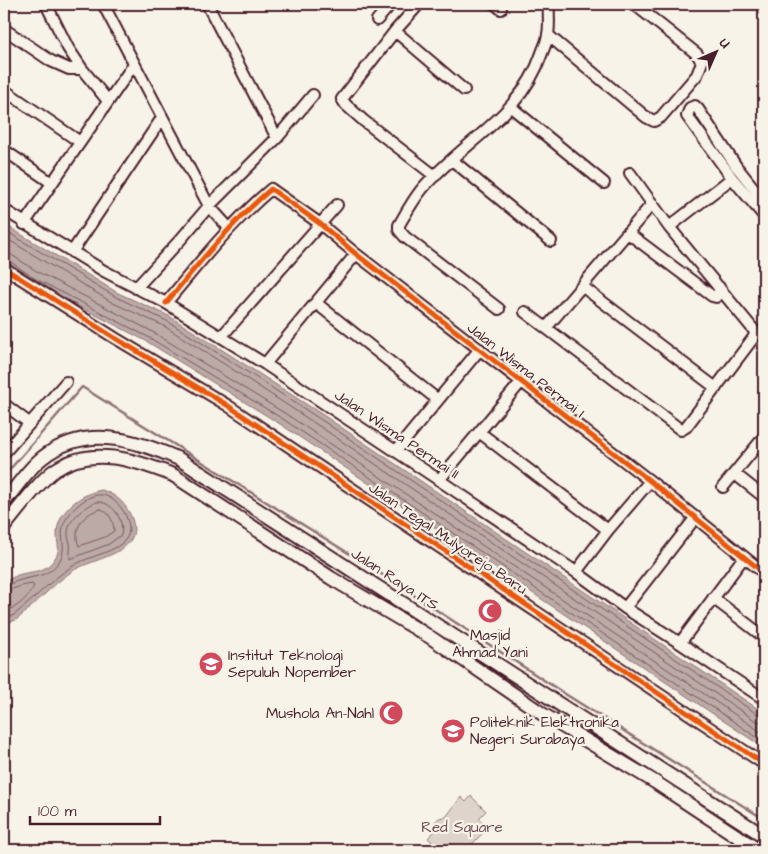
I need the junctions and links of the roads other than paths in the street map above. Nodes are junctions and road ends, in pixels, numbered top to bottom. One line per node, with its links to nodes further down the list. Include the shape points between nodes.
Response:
1 (46, 4): 13 (street)
2 (103, 4): 12 (street)
3 (207, 4): 20 (street)
4 (391, 4): 8 (street)
5 (420, 4): 10 (street)
6 (548, 4): 11 (street)
7 (634, 4): 11 (street, via 697,54 702,62 697,75 654,121)
8 (377, 20)
9 (4, 29): 13 (street, via 51,61 69,69)
10 (395, 31): 15 (street); 25 (street, via 342,99 364,121)
11 (548, 35): 18 (street, via 537,68)
12 (134, 64): 17 (street); 19 (street)
13 (82, 70): 17 (street)
14 (4, 90): 21 (street)
15 (464, 90)
16 (313, 95): 20 (street)
17 (108, 101): 21 (street)
18 (511, 107): 23 (street); 28 (street)
19 (162, 118): 33 (street); 41 (street)
20 (277, 138): 33 (street)
21 (80, 142): 27 (street)
22 (4, 150): 27 (street)
23 (452, 160): 25 (street); 40 (street)
24 (630, 172): 31 (street)
25 (435, 176): 49 (street, via 414,199 399,225 400,230)
26 (732, 178): 29 (street, via 687,116 690,108 695,106 698,109); 34 (street); 38 (street)
27 (52, 183): 36 (street)
28 (604, 183)
29 (764, 201)
30 (337, 204): 35 (street)
31 (652, 204): 38 (street); 39 (street)
32 (4, 210): 36 (street, Jalan Wisma Permai II)
33 (212, 210): 37 (street); 45 (street)
34 (764, 216)
35 (320, 223): 37 (street, Jalan Wisma Permai I, via 271,189); 42 (street, Jalan Wisma Permai I); 52 (street)
36 (24, 224): 41 (street, Jalan Wisma Permai II)
37 (226, 226): 48 (street)
38 (669, 228): 46 (street)
39 (628, 233): 44 (street); 46 (street, via 712,296 719,294)
40 (551, 241)
41 (72, 252): 45 (street, Jalan Wisma Permai II)
42 (356, 254): 47 (street); 53 (street, Jalan Wisma Permai I)
43 (4, 268): 90 (street, Jalan Tegal Mulyorejo Baru, via 227,405)
44 (583, 287): 51 (street); 57 (street)
45 (136, 288): 48 (street, Jalan Wisma Permai II)
46 (719, 288): 57 (street, via 755,333)
47 (316, 302): 54 (street); 58 (street)
48 (166, 303): 52 (street, Jalan Wisma Permai II)
49 (500, 309)
50 (525, 312): 51 (street)
51 (546, 328): 57 (street, via 680,430 686,427)
52 (221, 336): 54 (street, Jalan Wisma Permai II)
53 (480, 349): 56 (street, Jalan Wisma Permai I); 58 (street)
54 (265, 364): 63 (street, Jalan Wisma Permai II)
55 (66, 382): 60 (street)
56 (521, 382): 61 (street); 67 (street, Jalan Wisma Permai I)
57 (716, 388)
58 (438, 400): 63 (street)
59 (4, 404): 60 (street)
60 (29, 423): 64 (street)
61 (479, 432): 66 (street); 73 (street)
62 (764, 436): 65 (street)
63 (396, 451): 66 (street, Jalan Wisma Permai II)
64 (4, 453)
65 (735, 474): 68 (street); 69 (street)
66 (439, 480): 77 (street, Jalan Wisma Permai II)
67 (650, 481): 71 (street, Jalan Wisma Permai I); 73 (street)
68 (724, 487)
69 (764, 497)
70 (4, 502): 75 (main road, Jalan Raya ITS, via 42,458 67,444 96,437 121,439 150,446 179,459)
71 (696, 517): 74 (street, Jalan Wisma Permai I); 82 (street)
72 (4, 527): 79 (main road, Jalan Raya ITS, via 54,471 74,459 119,458 173,476)
73 (608, 530): 77 (street)
74 (744, 557): 78 (street, Jalan Wisma Permai I); 81 (street)
75 (334, 560): 76 (main road, Jalan Raya ITS); 79 (main road)
76 (348, 568): 80 (main road); 86 (main road, Jalan Raya ITS)
77 (576, 572): 82 (street, Jalan Wisma Permai II)
78 (764, 573)
79 (326, 574): 80 (main road, Jalan Raya ITS)
80 (340, 583): 88 (main road, Jalan Raya ITS, via 430,637)
81 (713, 598): 83 (street); 84 (street)
82 (625, 608): 84 (street, Jalan Wisma Permai II)
83 (764, 637)
84 (680, 642): 85 (street, Jalan Wisma Permai II)
85 (764, 700)
86 (554, 701): 87 (main road, Jalan Raya ITS); 88 (main road)
87 (567, 709): 89 (main road); 91 (main road, Jalan Raya ITS)
88 (544, 715): 89 (main road, Jalan Raya ITS)
89 (558, 724): 92 (main road, Jalan Raya ITS, via 656,782)
90 (764, 764)
91 (764, 836)
92 (758, 850)

